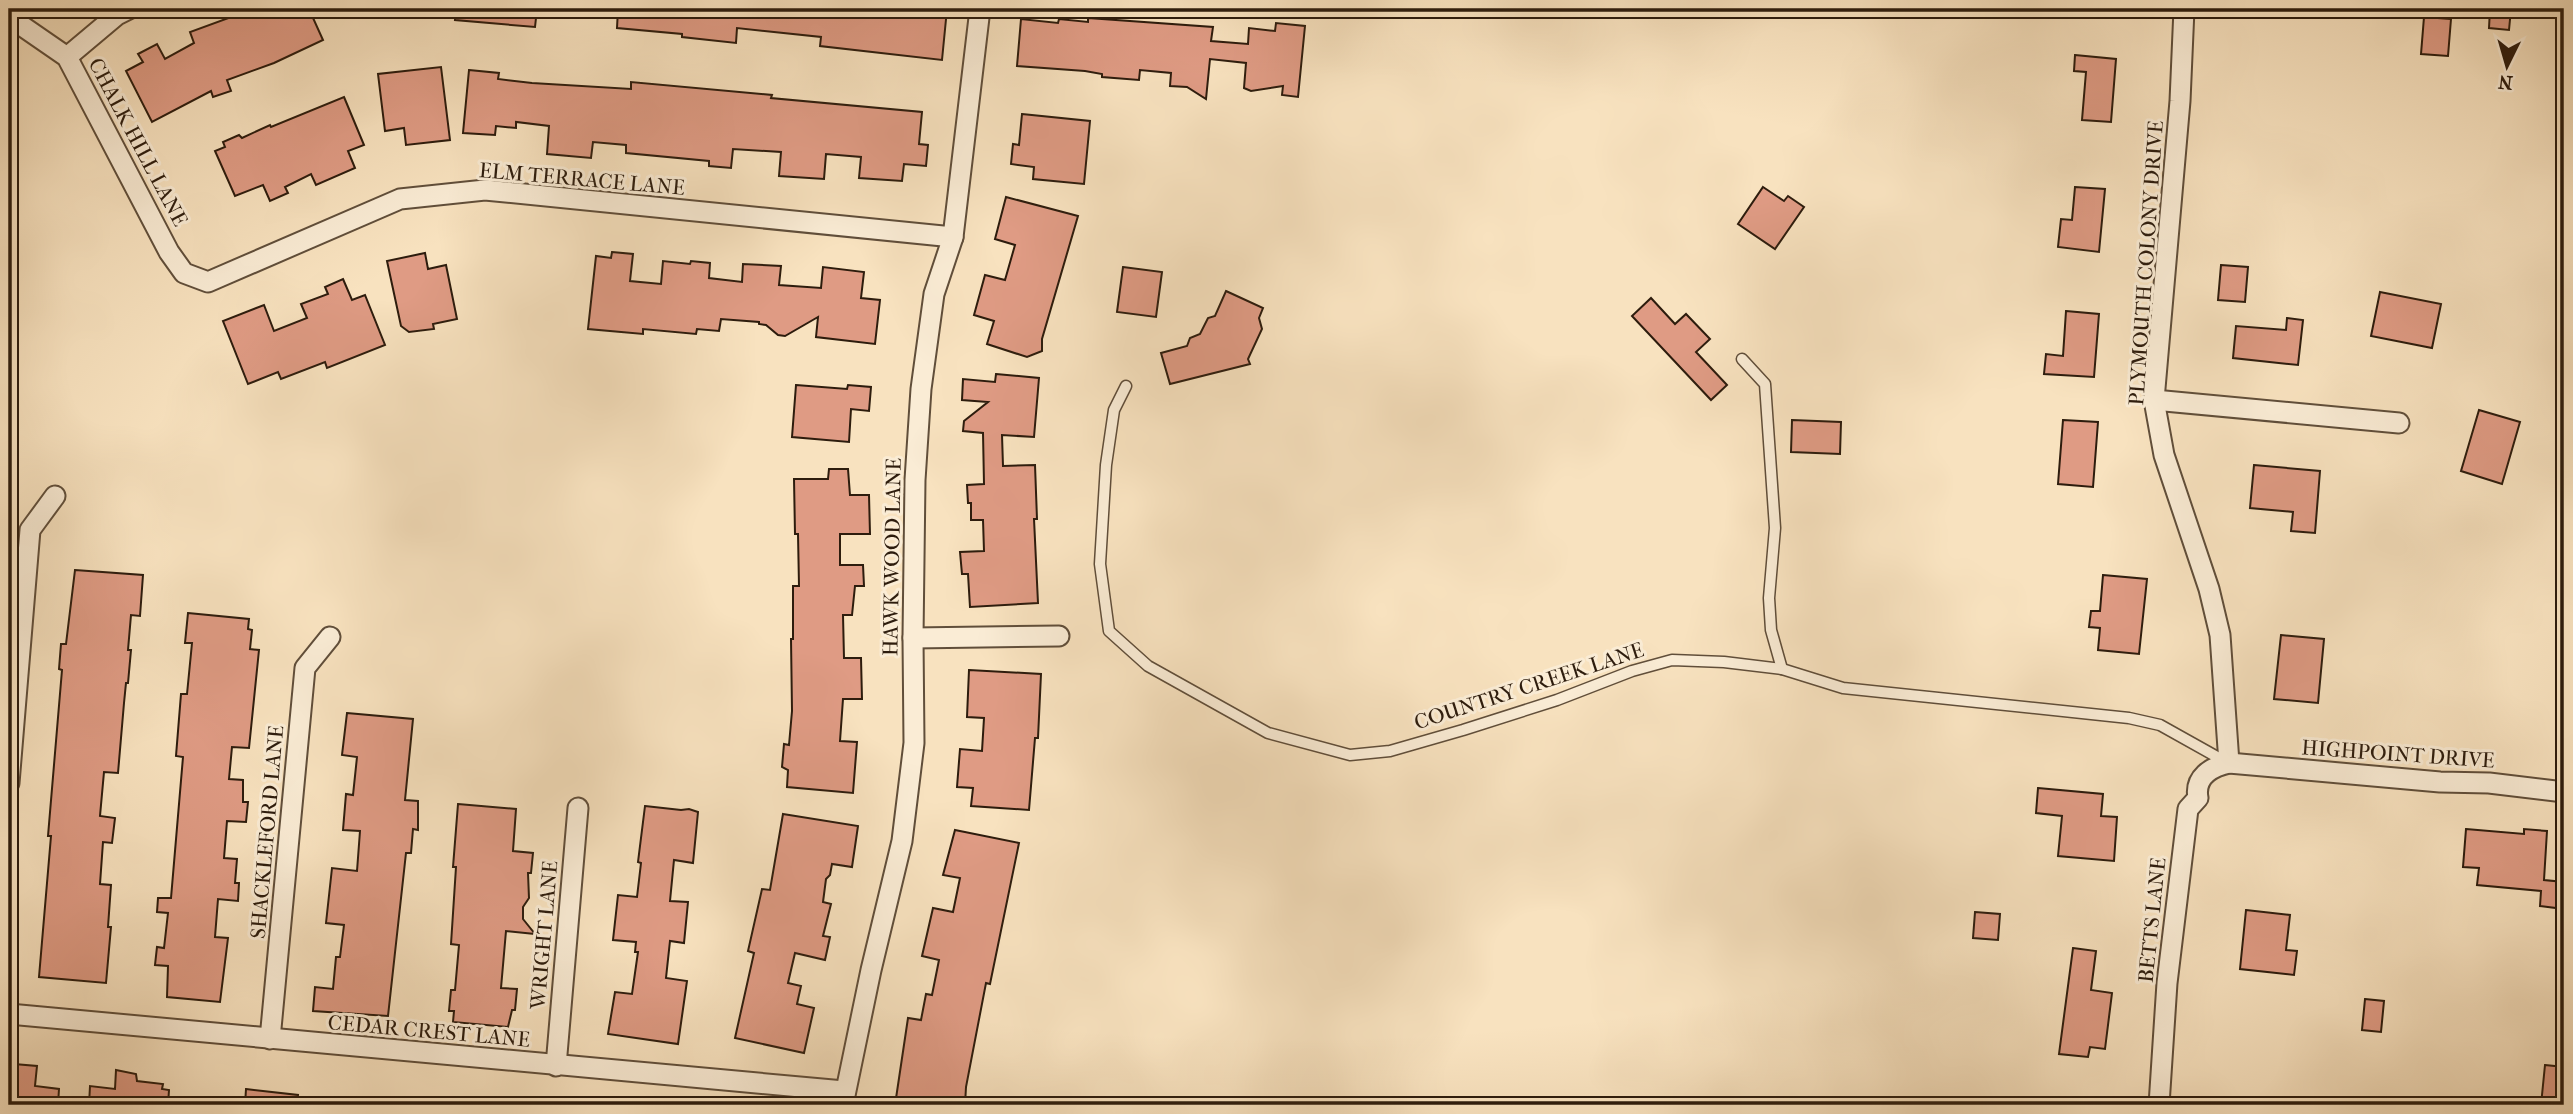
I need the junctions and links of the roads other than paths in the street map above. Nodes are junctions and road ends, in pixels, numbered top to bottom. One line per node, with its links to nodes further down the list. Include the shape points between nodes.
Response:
1 (130, 9): 5 (street)
2 (980, 9): 6 (street, HAWK WOOD LANE)
3 (2184, 9): 10 (street, PLYMOUTH COLONY DRIVE)
4 (9, 17): 5 (street, CHALK HILL LANE)
5 (67, 57): 7 (street, CHALK HILL LANE)
6 (953, 237): 7 (street, ELM TERRACE LANE, via 485,190 400,199 208,282); 15 (street, HAWK WOOD LANE, via 934,294 921,389)
7 (184, 273)
8 (1742, 359): 16 (lane, via 1765,384 1775,528 1770,620)
9 (1126, 386): 16 (lane, COUNTRY CREEK LANE, via 1114,410 1106,465 1100,564 1109,631 1148,666 1268,733 1350,755 1390,751 1672,660)
10 (2154, 400): 11 (street); 17 (street, PLYMOUTH COLONY DRIVE, via 2164,455 2220,635)
11 (2399, 423)
12 (55, 496): 18 (street, via 30,530)
13 (1059, 636): 15 (street)
14 (330, 637): 22 (street, SHACKLEFORD LANE, via 305,668)
15 (913, 638): 24 (street, HAWK WOOD LANE, via 914,743 902,841)
16 (1782, 670): 17 (lane, COUNTRY CREEK LANE, via 1843,688 2129,718 2160,725)
17 (2229, 763): 19 (street, HIGHPOINT DRIVE); 25 (street, BETTS LANE, via 2213,767 2200,778 2198,798 2188,809 2167,984)
18 (9, 783)
19 (2564, 792)
20 (578, 808): 23 (street, WRIGHT LANE)
21 (9, 1014): 22 (street, CEDAR CREST LANE)
22 (270, 1039): 23 (street, CEDAR CREST LANE)
23 (556, 1066): 24 (street, CEDAR CREST LANE)
24 (844, 1098)
25 (2159, 1105)

